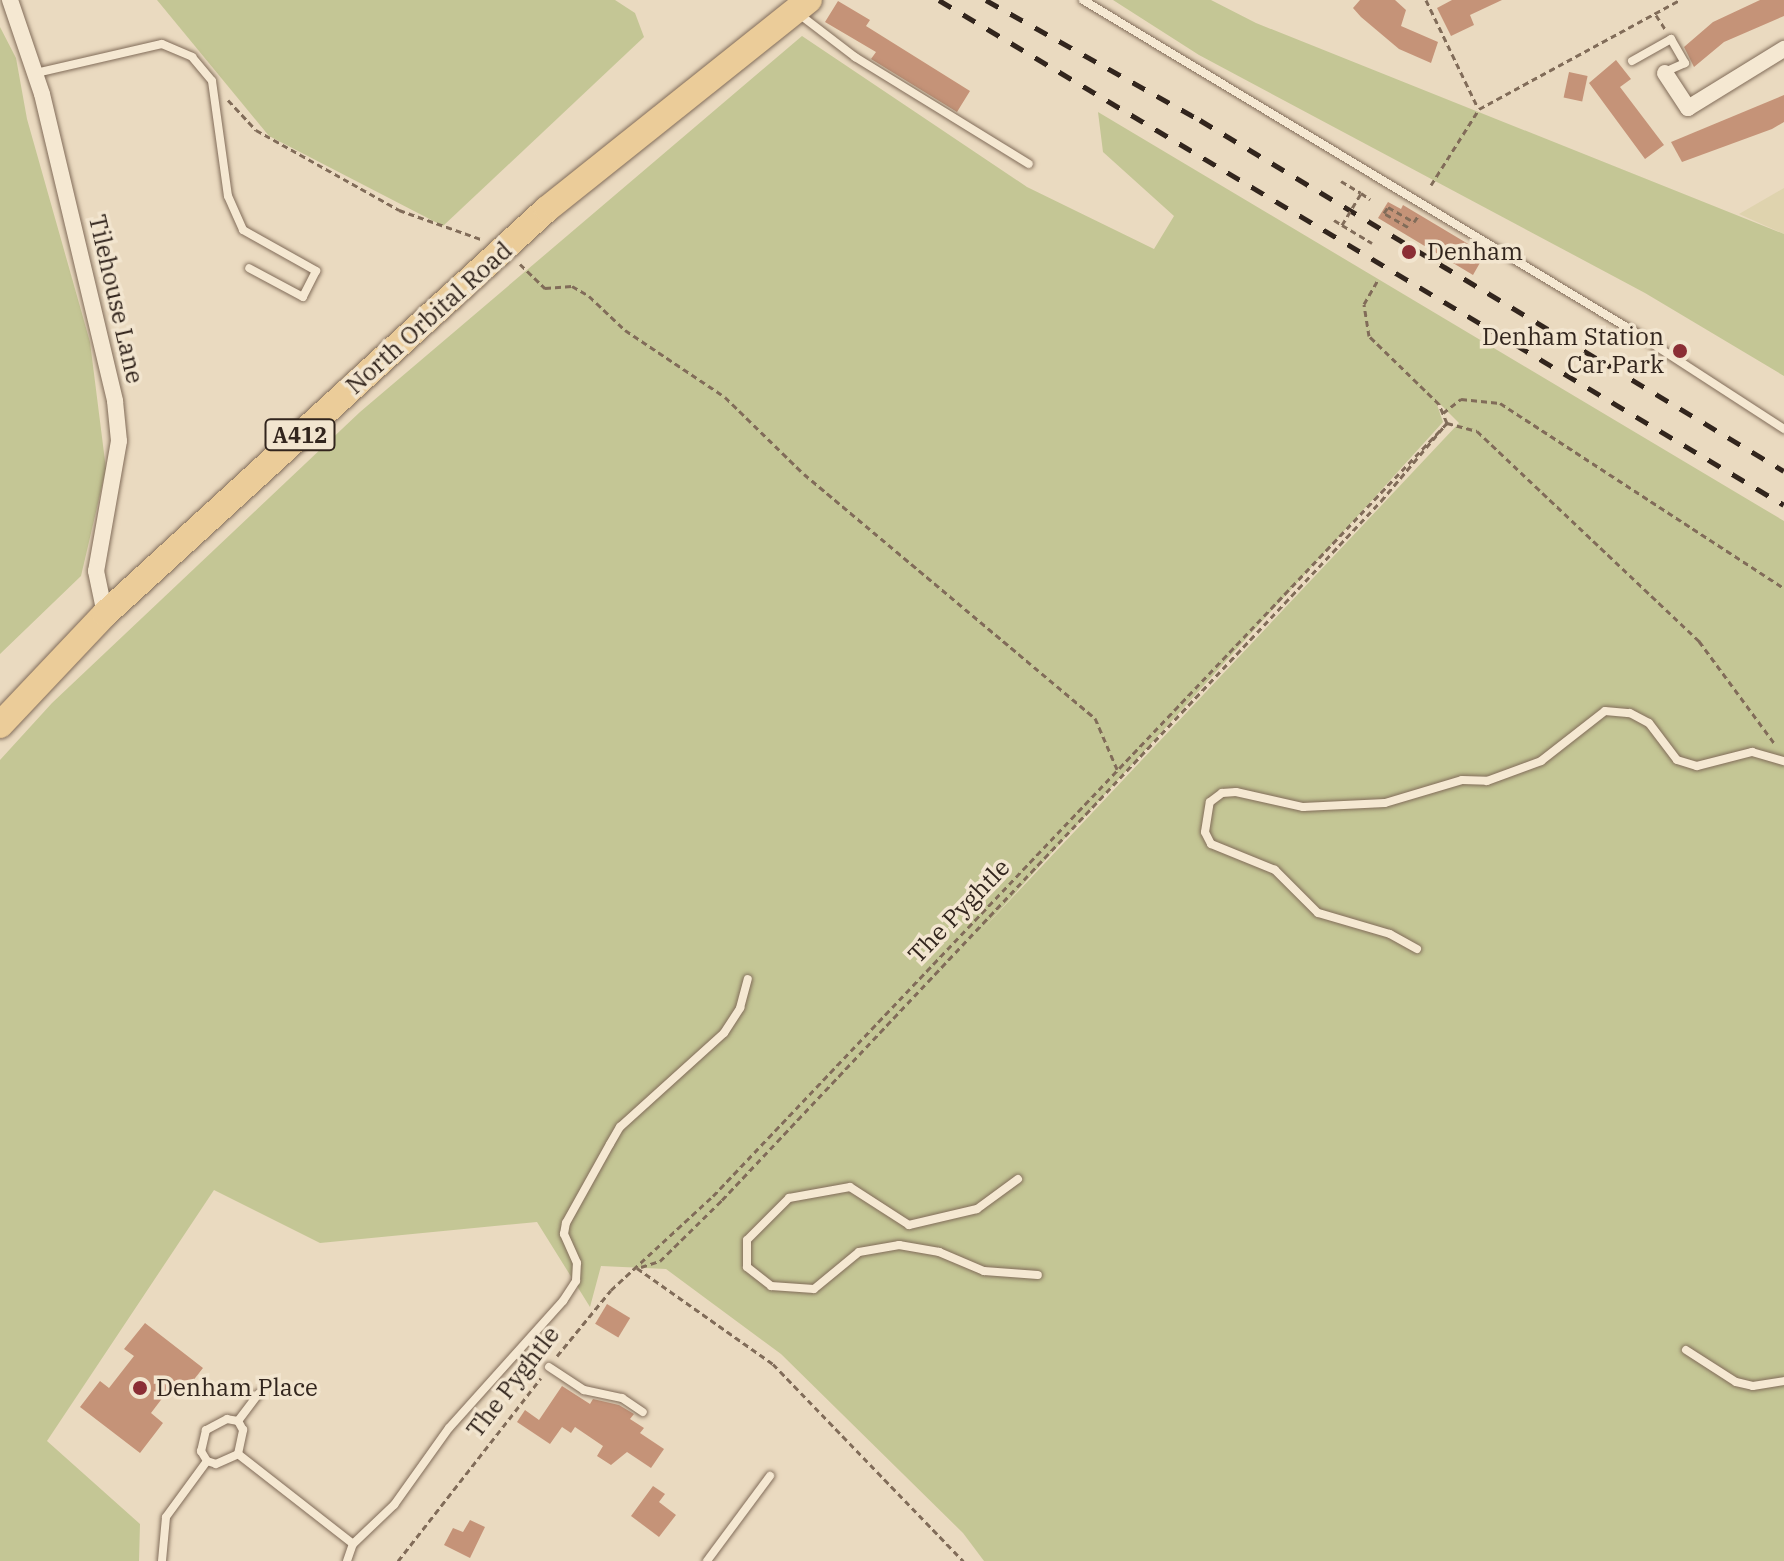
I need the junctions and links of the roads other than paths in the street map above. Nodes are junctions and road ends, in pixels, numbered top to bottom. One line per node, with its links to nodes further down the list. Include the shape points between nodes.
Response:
1 (10, 0): 6 (street, Tilehouse Lane)
2 (1083, 0): 10 (lane, via 1633,331)
3 (802, 6): 8 (lane, via 855,57); 11 (main road, North Orbital Road / A412, via 604,159)
4 (1784, 49): 7 (street, via 1688,108)
5 (1632, 61): 7 (lane, via 1671,39 1685,63)
6 (36, 73): 9 (lane, via 162,44 192,57 212,81 228,196 243,230 316,271 303,297); 11 (street, Tilehouse Lane, via 115,401 119,441 96,571)
7 (1665, 73)
8 (1029, 164)
9 (249, 268)
10 (1784, 429)
11 (105, 614): 12 (main road, North Orbital Road / A412)
12 (0, 725)
13 (1784, 758): 14 (lane, via 1752,752 1697,766 1677,760 1649,723 1630,713 1605,711 1541,761 1487,781 1462,780 1385,803 1303,807 1236,792 1222,793 1210,802 1205,832 1211,844 1275,870 1318,913 1390,934)
14 (1417, 949)
15 (748, 979): 27 (lane, via 740,1008 724,1033 620,1127 610,1144 566,1223 564,1234 577,1263 576,1281 563,1301 449,1428 373,1529)
16 (1018, 1179): 17 (lane, via 977,1209 909,1225 850,1187 789,1198 747,1240 747,1267 771,1286 814,1289 859,1252 899,1245 939,1252 984,1271)
17 (1038, 1275)
18 (1686, 1350): 20 (lane, via 1736,1382 1753,1386)
19 (549, 1367): 22 (lane, via 584,1390 622,1398)
20 (1784, 1381)
21 (258, 1394): 23 (lane)
22 (643, 1412)
23 (238, 1421): 24 (lane, via 243,1430); 25 (lane, via 227,1419 206,1430 201,1451)
24 (238, 1454): 25 (lane, via 216,1464); 27 (lane)
25 (207, 1461): 28 (lane, via 166,1517)
26 (770, 1476): 30 (lane)
27 (353, 1544): 29 (lane)
28 (162, 1561)
29 (347, 1561)
30 (707, 1561)

